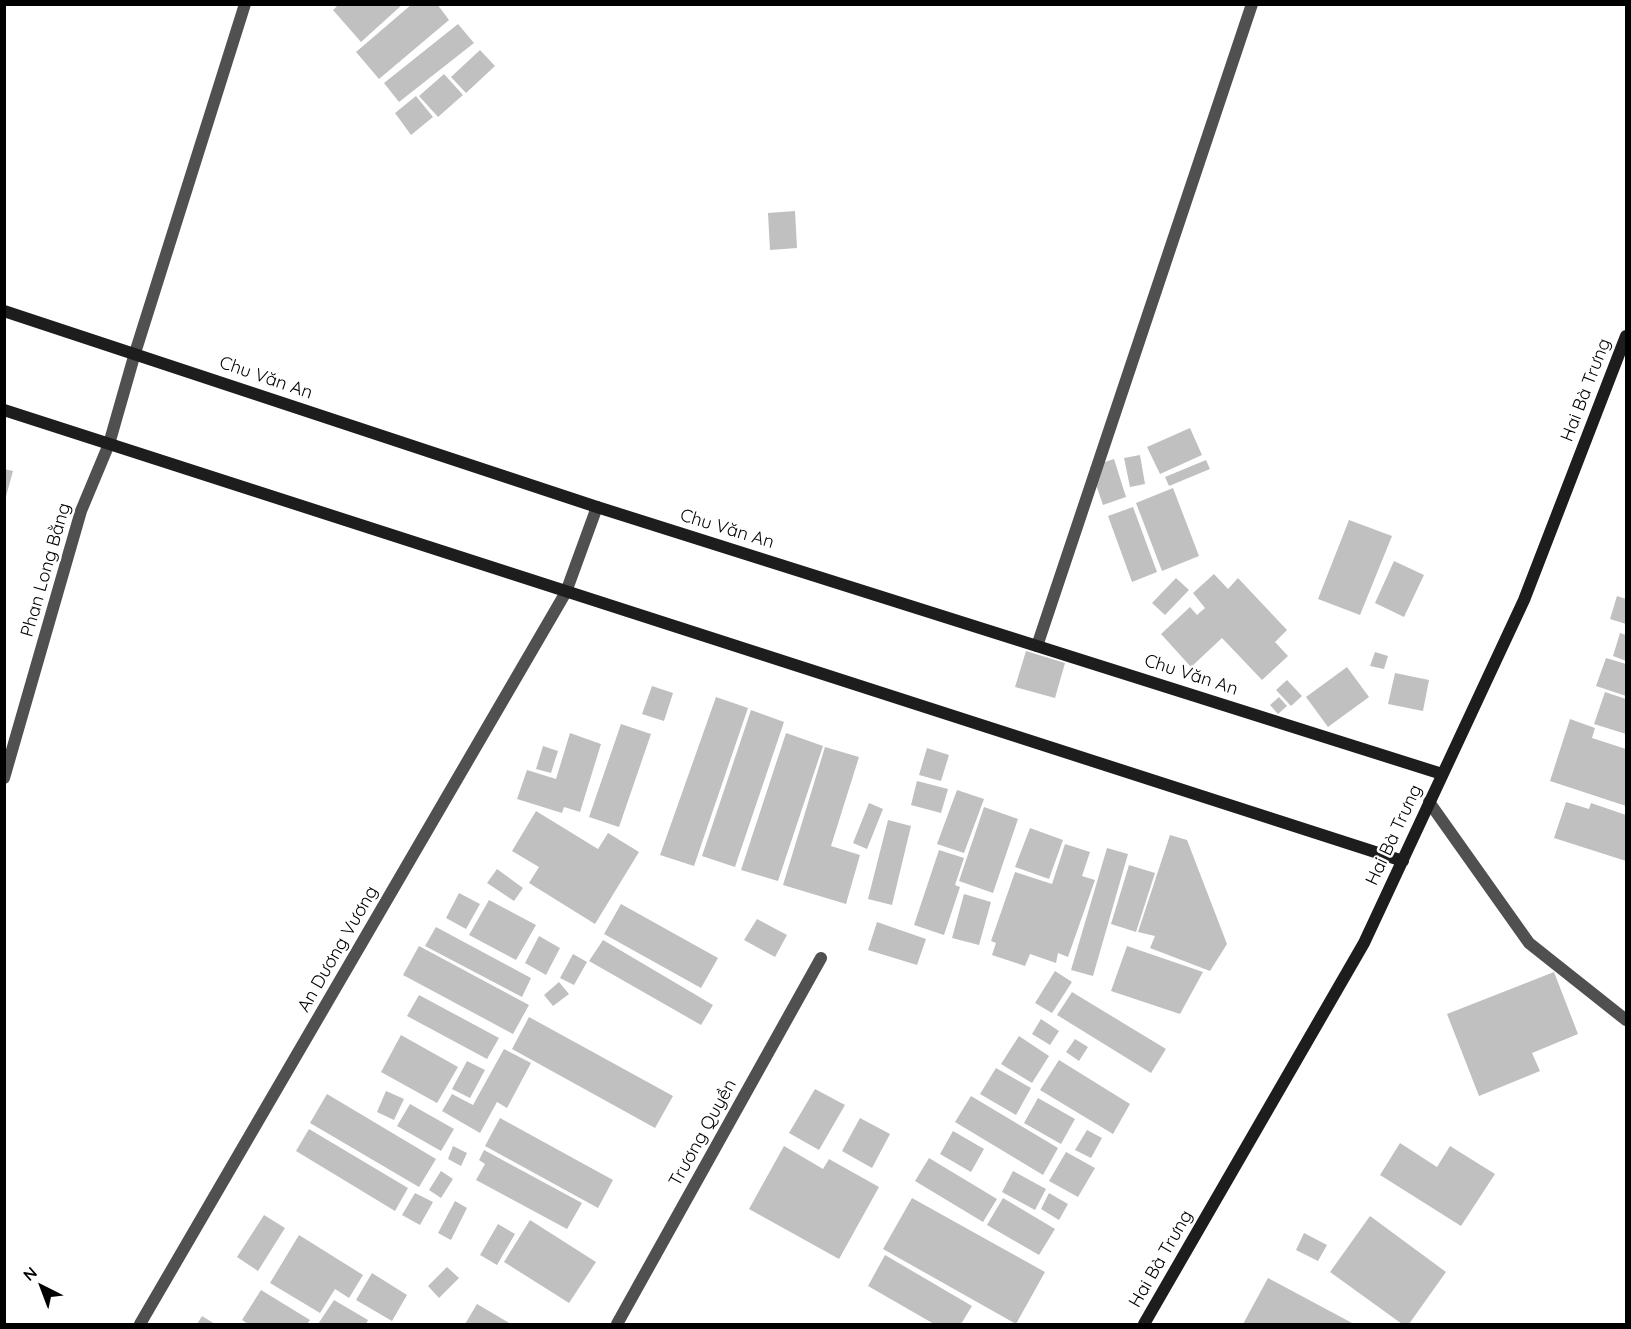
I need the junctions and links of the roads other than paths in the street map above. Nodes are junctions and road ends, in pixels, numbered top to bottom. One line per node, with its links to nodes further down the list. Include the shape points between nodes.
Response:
1 (245, 4): 5 (street, Phan Long Bằng)
2 (1252, 4): 10 (street)
3 (4, 312): 5 (main road, Chu Văn An)
4 (1626, 336): 11 (main road, Hai Bà Trưng, via 1524,600)
5 (135, 353): 7 (street, Phan Long Bằng); 8 (main road, Chu Văn An)
6 (4, 410): 7 (main road)
7 (109, 444): 9 (main road); 12 (street, Phan Long Bằng, via 81,511)
8 (597, 507): 9 (street, An Dương Vương); 10 (main road, Chu Văn An)
9 (566, 592): 14 (main road); 17 (street, An Dương Vương)
10 (1037, 646): 11 (main road, Chu Văn An)
11 (1442, 774): 13 (main road, Hai Bà Trưng)
12 (4, 778)
13 (1429, 802): 14 (main road, Hai Bà Trưng); 16 (street, via 1529,944)
14 (1403, 861): 19 (main road, Hai Bà Trưng, via 1364,943)
15 (821, 958): 18 (street, Trương Quyền)
16 (1626, 1020)
17 (140, 1324)
18 (617, 1324)
19 (1144, 1324)

